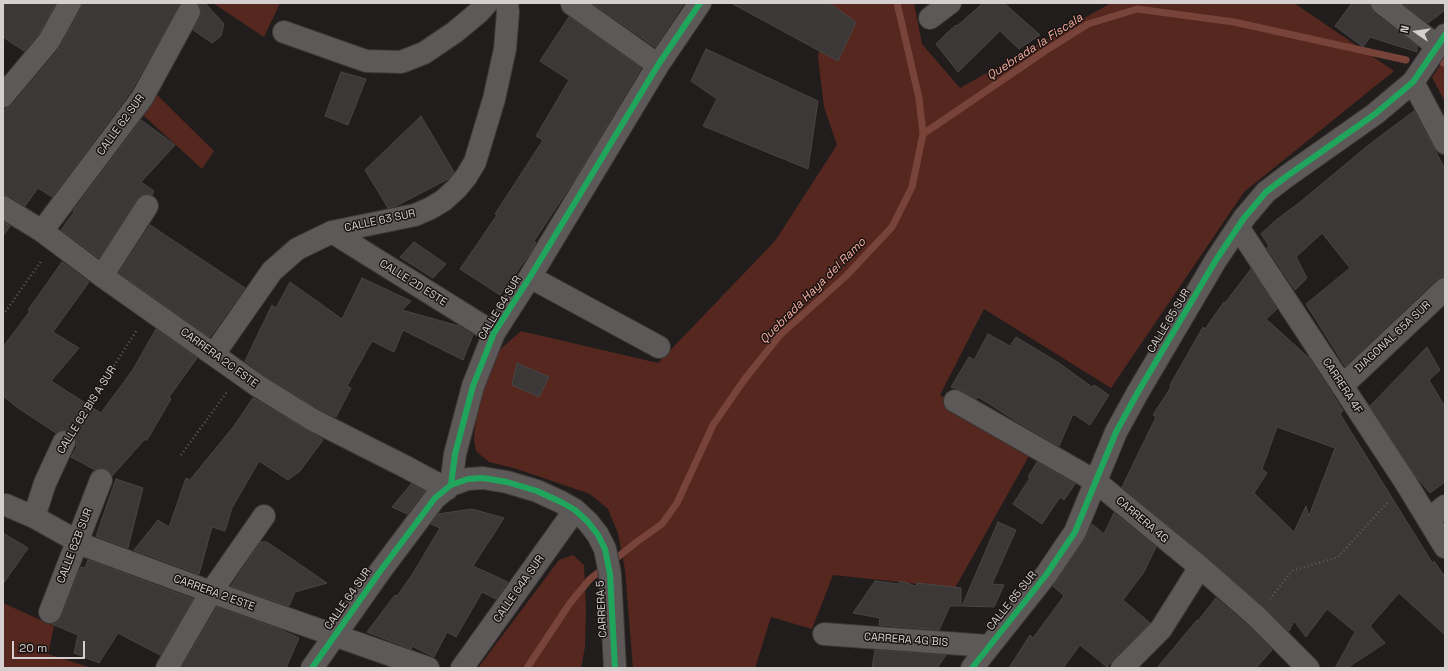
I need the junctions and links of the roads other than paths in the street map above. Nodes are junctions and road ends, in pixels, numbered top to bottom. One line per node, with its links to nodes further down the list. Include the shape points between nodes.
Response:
1 (70, 3): 14 (street, via 49,41)
2 (487, 3): 10 (street, via 455,32 424,53 401,62 366,60)
3 (700, 3): 12 (street, CALLE 64 SUR)
4 (950, 3): 9 (street)
5 (1382, 3): 11 (street)
6 (572, 4): 12 (street)
7 (507, 8): 19 (street, CALLE 63 SUR, via 505,49 494,99 472,167 456,189 444,200 415,215)
8 (189, 12): 20 (street, CALLE 62 SUR, via 142,98)
9 (930, 18)
10 (284, 32)
11 (1441, 40): 13 (street, CALLE 65 SUR)
12 (658, 65): 22 (street, CALLE 64 SUR)
13 (1413, 82): 15 (street); 18 (street, CALLE 65 SUR, via 1375,114 1266,192)
14 (3, 96)
15 (1445, 143)
16 (147, 206): 21 (street)
17 (3, 208): 20 (street, CARRERA 2C ESTE)
18 (1238, 227): 27 (street, CARRERA 4F); 31 (street, CALLE 65 SUR, via 1138,392 1116,432)
19 (332, 232): 24 (street, CALLE 2D ESTE); 26 (street, CALLE 63 SUR, via 297,249 272,271)
20 (49, 236): 21 (street, CARRERA 2C ESTE)
21 (102, 276): 26 (street, CARRERA 2C ESTE)
22 (530, 278): 24 (street, CALLE 64 SUR); 25 (street)
23 (1445, 289): 27 (street, DIAGONAL 65A SUR)
24 (494, 333): 32 (street, CALLE 64 SUR, via 472,386)
25 (659, 347)
26 (214, 354): 32 (street, CARRERA 2C ESTE, via 258,386 313,420)
27 (1342, 386): 35 (street, CARRERA 4F, via 1406,484)
28 (955, 401): 31 (street, CARRERA 4G)
29 (64, 442): 37 (street, CALLE 62 BIS A SUR, via 45,483)
30 (101, 480): 38 (street, CALLE 62B SUR)
31 (1095, 481): 40 (street, CARRERA 4G); 45 (street, CALLE 65 SUR, via 1075,532 1046,575)
32 (449, 487): 34 (street, via 468,479 483,478 508,482 537,491); 44 (street, CALLE 64 SUR, via 435,498 420,516)
33 (6, 505): 37 (street, CARRERA 2 ESTE)
34 (575, 510): 49 (street, CALLE 64A SUR); 50 (street, CARRERA 5, via 593,528 605,549 610,574)
35 (1437, 512): 39 (street, CARRERA 4F)
36 (264, 516): 41 (street)
37 (34, 517): 38 (street, CARRERA 2 ESTE)
38 (77, 541): 41 (street, CARRERA 2 ESTE); 42 (street, CALLE 62B SUR)
39 (1445, 547)
40 (1200, 567): 52 (street, via 1160,629); 53 (street, CARRERA 4G, via 1256,616)
41 (211, 592): 44 (street, CARRERA 2 ESTE); 46 (street)
42 (50, 612)
43 (824, 634): 45 (street, CARRERA 4G BIS)
44 (334, 635): 47 (street, CALLE 64 SUR); 48 (street, CARRERA 2 ESTE)
45 (988, 646): 51 (street, CALLE 65 SUR)
46 (167, 668)
47 (312, 668)
48 (428, 668)
49 (462, 668)
50 (615, 668)
51 (972, 668)
52 (1122, 668)
53 (1308, 668)

